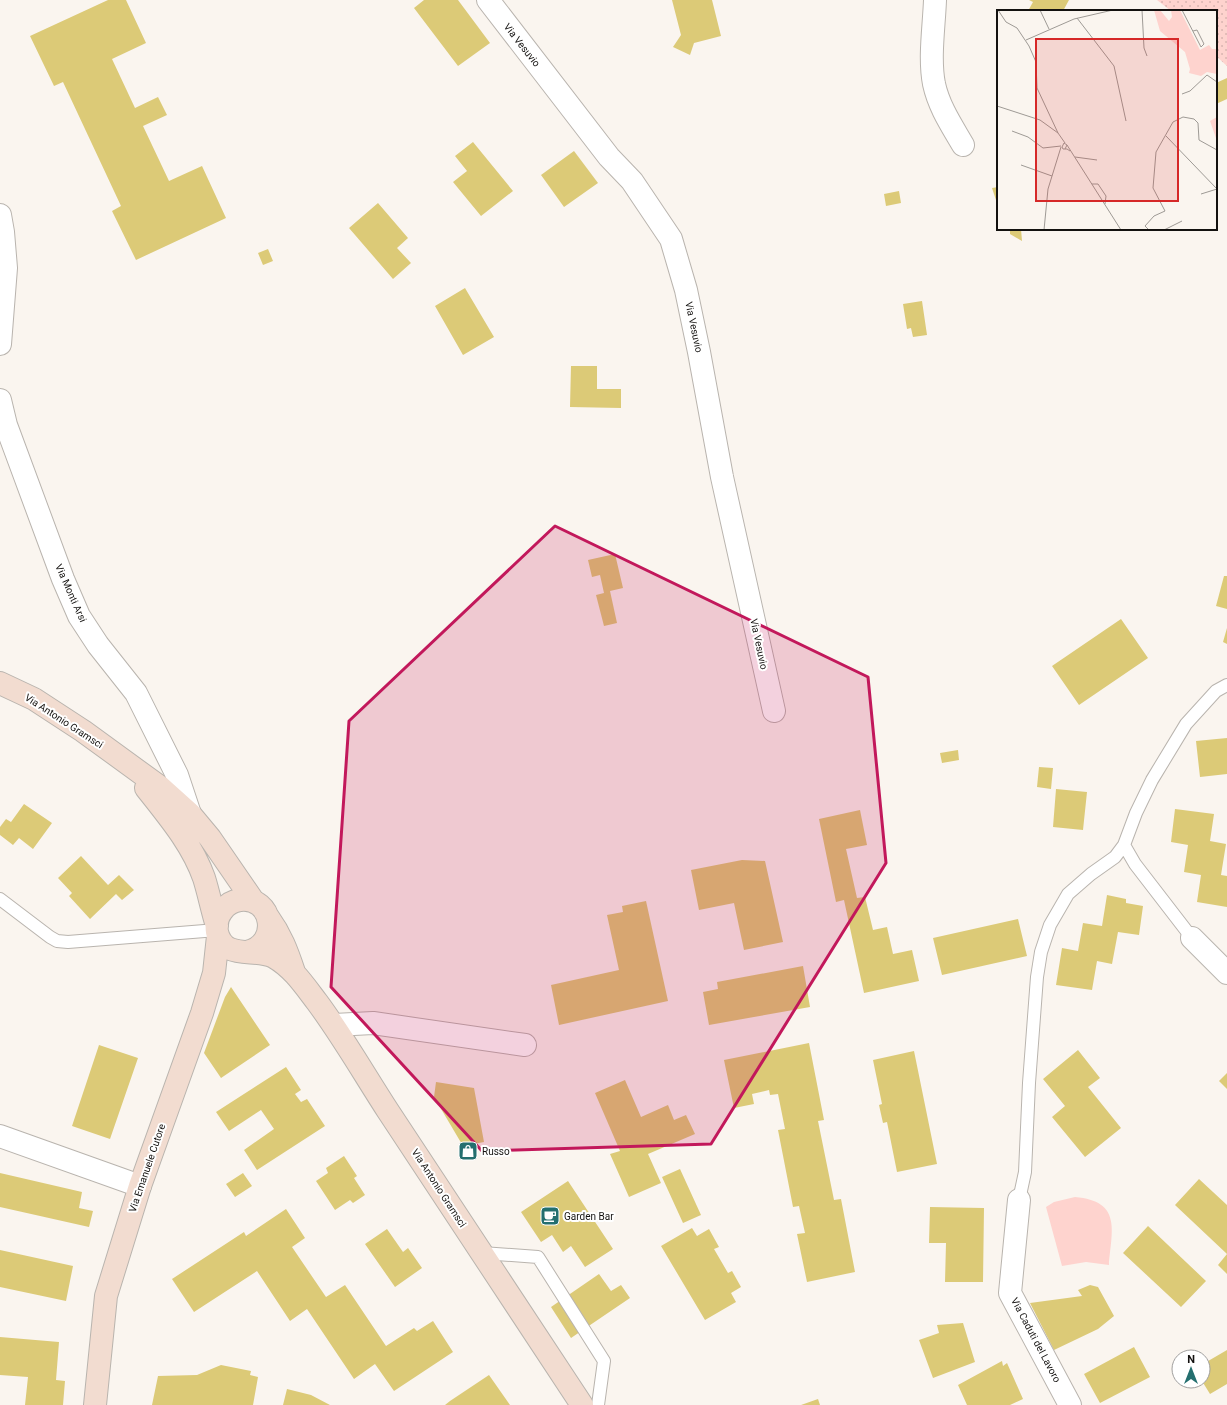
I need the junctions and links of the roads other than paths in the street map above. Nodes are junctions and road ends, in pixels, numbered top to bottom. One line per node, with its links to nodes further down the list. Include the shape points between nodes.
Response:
1 (488, 0): 9 (street, Via Vesuvio, via 610,157 632,181 671,239 688,298 722,477)
2 (935, 0): 3 (street, via 932,62 934,84 942,110)
3 (963, 145)
4 (0, 215): 5 (street, via 6,268)
5 (0, 344)
6 (0, 400): 11 (street, Via Monti Arsi, via 6,425 60,572 79,616 136,693 177,775)
7 (0, 683): 10 (main road, Via Antonio Gramsci, via 34,699)
8 (1227, 685): 12 (lane, via 1216,691 1186,724 1152,780)
9 (774, 711)
10 (126, 764): 11 (main road, via 160,787); 15 (main road, via 177,827 192,852 204,878)
11 (190, 814): 14 (main road)
12 (1124, 845): 16 (lane, via 1135,864); 24 (lane, via 1115,857 1068,894 1050,925 1041,952 1029,1075 1025,1172)
13 (0, 898): 15 (lane, via 57,941)
14 (261, 910): 15 (main road, via 239,900 229,904 217,920); 17 (main road, via 270,928 267,938 257,949); 18 (main road, via 286,945)
15 (217, 931): 17 (main road, via 227,948); 23 (main road, Via Emanuele Cutore, via 214,973 202,1013)
16 (1192, 938): 19 (street)
17 (247, 952): 18 (main road, via 271,956)
18 (294, 972): 20 (main road, Via Antonio Gramsci)
19 (1227, 973)
20 (334, 1025): 21 (street, via 373,1023); 25 (main road, Via Antonio Gramsci)
21 (525, 1045)
22 (0, 1136): 23 (street)
23 (140, 1186): 26 (main road, Via Emanuele Cutore, via 106,1296)
24 (1019, 1200): 29 (street, Via Caduti del Lavoro, via 1010,1293)
25 (482, 1253): 27 (main road, Via Antonio Gramsci); 28 (lane, via 538,1257 604,1361)
26 (95, 1405)
27 (582, 1405)
28 (598, 1405)
29 (1070, 1405)

